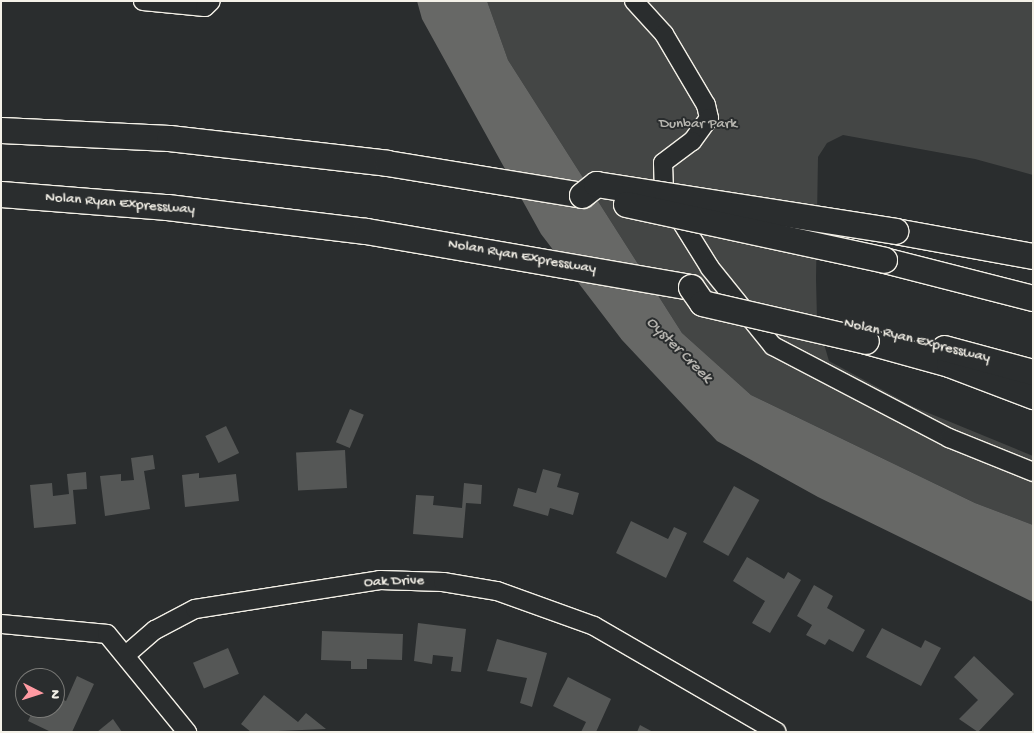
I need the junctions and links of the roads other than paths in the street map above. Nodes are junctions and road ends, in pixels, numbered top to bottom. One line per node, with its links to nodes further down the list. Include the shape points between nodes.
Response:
1 (142, 1): 2 (street, via 205,7)
2 (211, 1)
3 (634, 1): 12 (street, via 664,34 706,105 709,118 692,141 663,163 664,194 710,268 773,346 949,438)
4 (1, 130): 6 (highway, via 169,138 435,170)
5 (1, 194): 9 (highway, Nolan Ryan Expressway, bridge, via 167,207 418,239 691,287 702,303)
6 (582, 195): 7 (highway, bridge, via 596,184); 8 (highway, bridge, via 884,260)
7 (1033, 256)
8 (1033, 298)
9 (865, 335): 10 (highway, Nolan Ryan Expressway); 11 (highway)
10 (1033, 372)
11 (1033, 396)
12 (1033, 472)
13 (1, 624): 14 (street, via 107,634)
14 (126, 654): 15 (street); 16 (street, Oak Drive, via 155,630 195,608 380,580 443,582 497,591 594,626)
15 (187, 732)
16 (777, 732)

